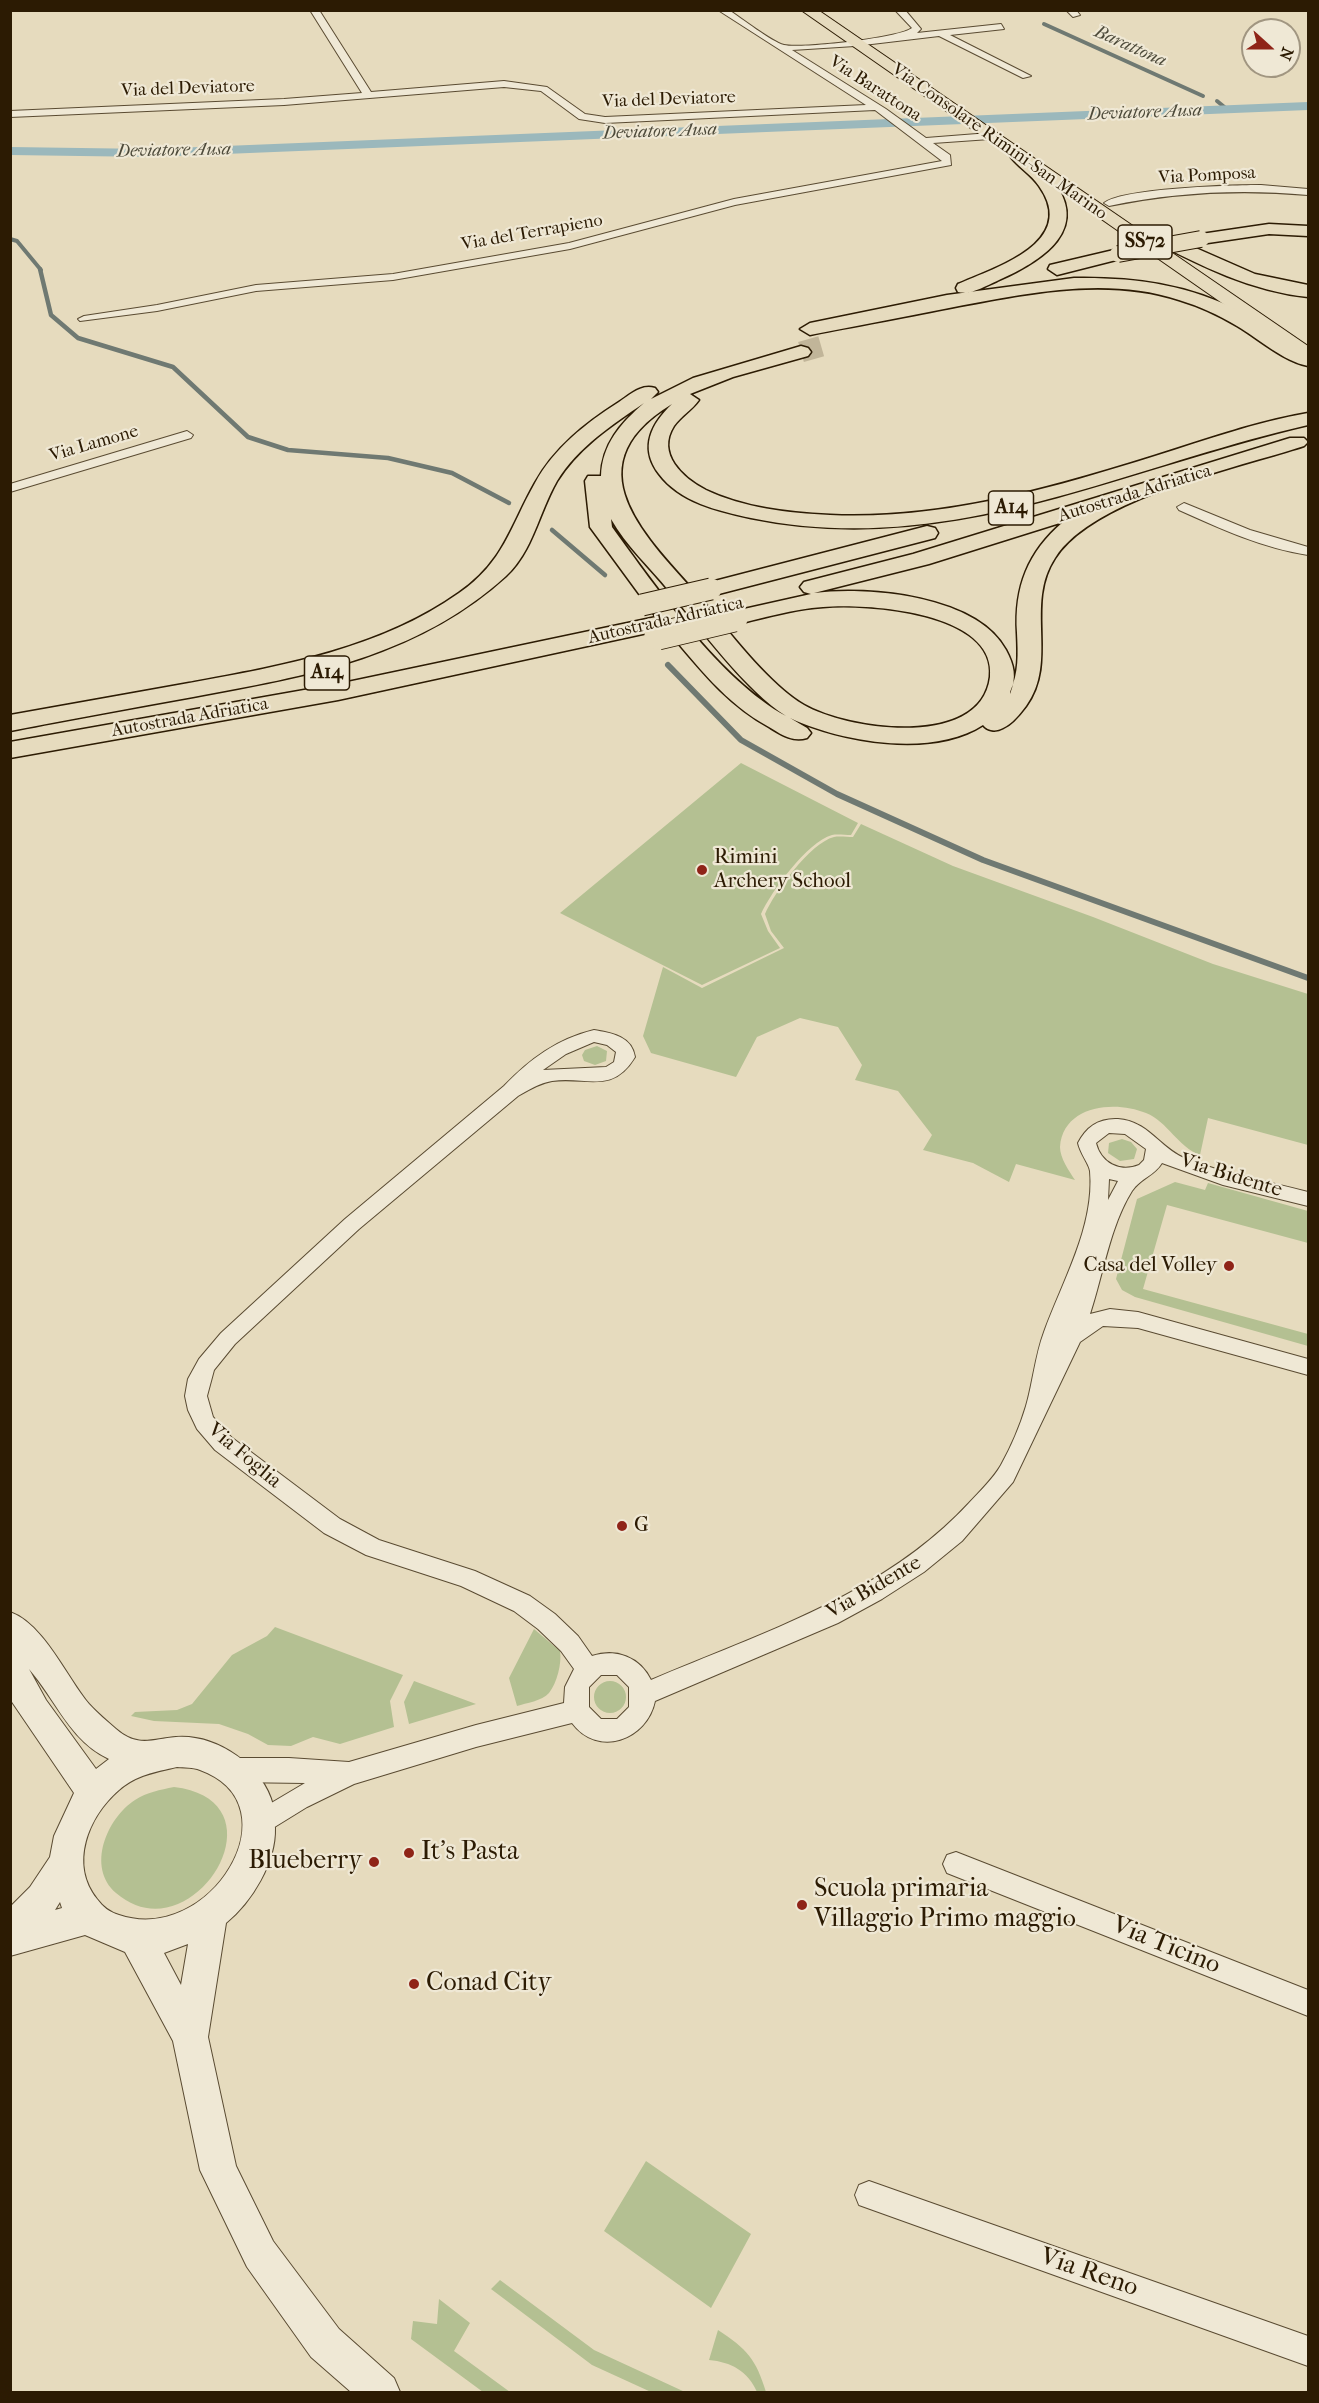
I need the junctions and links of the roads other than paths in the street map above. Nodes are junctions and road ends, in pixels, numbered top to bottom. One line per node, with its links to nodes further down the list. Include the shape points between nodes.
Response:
1 (314, 10): 13 (street)
2 (722, 10): 11 (street, Via Barattona)
3 (808, 10): 9 (main road, Via Consolare Rimini-San Marino / SS72)
4 (825, 10): 10 (main road, Via Consolare Rimini-San Marino / SS72)
5 (899, 10): 8 (street, via 917,29)
6 (1001, 27): 7 (street, Via Barattona)
7 (943, 35): 8 (street, Via Barattona); 12 (street)
8 (906, 38): 10 (street, Via Barattona)
9 (855, 43): 10 (street, Via Barattona); 11 (street, Via Barattona); 16 (main road, Via Consolare Rimini-San Marino / SS72)
10 (873, 43): 16 (main road, Via Consolare Rimini-San Marino / SS72, via 969,108)
11 (781, 48): 14 (street, Via Barattona)
12 (1026, 76)
13 (367, 93): 14 (street, Via del Deviatore, via 531,85 552,93 582,117 605,120); 15 (street, Via del Deviatore, via 284,102)
14 (880, 109): 17 (street, Via Barattona)
15 (10, 114)
16 (990, 132): 17 (street, Via Barattona); 18 (main road, Via Consolare Rimini-San Marino / SS72); 20 (main road, Via Consolare Rimini-San Marino / SS72)
17 (920, 138): 25 (street, Via del Terrapieno, via 946,157 947,163 734,202 570,246 393,277 256,288 157,309)
18 (1018, 156): 24 (highway, via 1047,184 1057,201 1058,231 1038,252); 31 (main road, Via Consolare Rimini-San Marino / SS72)
19 (1308, 192): 20 (street, Via Pomposa, via 1276,188 1193,192)
20 (1109, 203): 22 (main road, Via Consolare Rimini-San Marino / SS72)
21 (1308, 231): 24 (highway, bridge, via 1253,231 1118,254)
22 (1157, 236): 23 (highway, via 1238,276); 28 (main road, Via Consolare Rimini-San Marino / SS72)
23 (1308, 291)
24 (921, 308): 26 (highway); 29 (highway); 32 (highway, via 1053,284 1100,281 1144,286 1182,294 1222,310)
25 (84, 319)
26 (810, 329)
27 (783, 338): 34 (highway)
28 (1308, 340)
29 (829, 344)
30 (801, 352): 33 (highway)
31 (1308, 354)
32 (1308, 360)
33 (748, 368): 35 (highway, via 695,395 679,408 661,429 658,457 672,477 691,491 756,515 798,521 897,521 954,514 1040,495); 42 (highway, via 675,393 632,426 618,445 611,485 616,504 636,538 721,640 776,697 798,713 852,731 915,735 975,720 994,702 1002,683 1002,664 986,637 951,616 910,604 863,598)
34 (679, 372): 39 (highway, via 625,423 599,459 595,487 601,527 647,591 730,689 752,708 794,732 831,742 886,747 932,744 996,722 1018,702 1032,668 1029,593 1044,555 1072,526); 44 (highway, via 602,422 566,454 546,482 521,538 501,568 468,598 420,627 363,650 290,672)
35 (1308, 420): 42 (highway, Autostrada Adriatica / A14, via 915,536)
36 (187, 435): 38 (street, Via Lamone)
37 (1308, 439): 39 (highway, Autostrada Adriatica / A14)
38 (10, 488)
39 (1138, 493): 42 (highway, Autostrada Adriatica / A14, via 921,559)
40 (1184, 507): 41 (street, via 1221,525 1287,548)
41 (1308, 551)
42 (722, 606): 43 (highway, bridge); 43 (highway, Autostrada Adriatica / A14, bridge)
43 (652, 622): 45 (highway, Autostrada Adriatica / A14, via 428,654); 46 (highway, Autostrada Adriatica / A14, via 397,690 338,692)
44 (10, 723)
45 (10, 730)
46 (10, 750)
47 (511, 1091): 47 (street, Via Foglia, via 555,1074 610,1073 622,1064 625,1050 604,1036 571,1042 526,1074); 57 (street, Via Foglia, via 311,1259 218,1350 201,1374 196,1395 201,1419 219,1440 344,1535 497,1589 538,1612 574,1646)
48 (1155, 1149): 49 (street, Via Bidente, via 1142,1133 1131,1128 1098,1129 1086,1143); 50 (street, Via Bidente, via 1153,1164); 51 (street, Via Bidente, via 1198,1170)
49 (1099, 1167): 50 (street); 54 (street, Via Bidente, via 1101,1197 1042,1371)
50 (1133, 1175): 52 (street, Via Bidente, via 1115,1204)
51 (1308, 1199)
52 (1073, 1335): 53 (street, via 1092,1320 1138,1320); 54 (street, Via Bidente, via 1056,1377)
53 (1308, 1368)
54 (1037, 1406): 58 (street, Via Bidente, via 1010,1470 970,1520 924,1560 851,1605 753,1651)
55 (10, 1624): 60 (street, via 48,1668 78,1714 107,1742)
56 (11, 1664): 63 (street, via 30,1706 85,1778)
57 (589, 1671): 58 (street, via 598,1666 619,1666 637,1676); 59 (street, via 575,1689)
58 (645, 1694): 59 (street, via 634,1721 615,1730 592,1726)
59 (577, 1711): 62 (street)
60 (144, 1758): 61 (street, via 177,1752 207,1756); 63 (street, via 116,1773)
61 (233, 1770): 62 (street); 64 (street, via 256,1804)
62 (349, 1774): 64 (street, via 298,1799)
63 (92, 1795): 65 (street, via 68,1838)
64 (260, 1824): 68 (street, via 257,1850 248,1875)
65 (66, 1862): 67 (street, via 72,1893); 69 (street, via 42,1899)
66 (956, 1864): 72 (street, Via Ticino)
67 (90, 1917): 70 (street, via 111,1931); 71 (street)
68 (210, 1917): 70 (street, via 187,1930 161,1937); 73 (street)
69 (10, 1932)
70 (136, 1937): 73 (street)
71 (10, 1940)
72 (1308, 2003)
73 (190, 2037): 76 (street, via 219,2170 260,2254 325,2343)
74 (868, 2195): 75 (street, Via Reno)
75 (1308, 2351)
76 (380, 2392)

